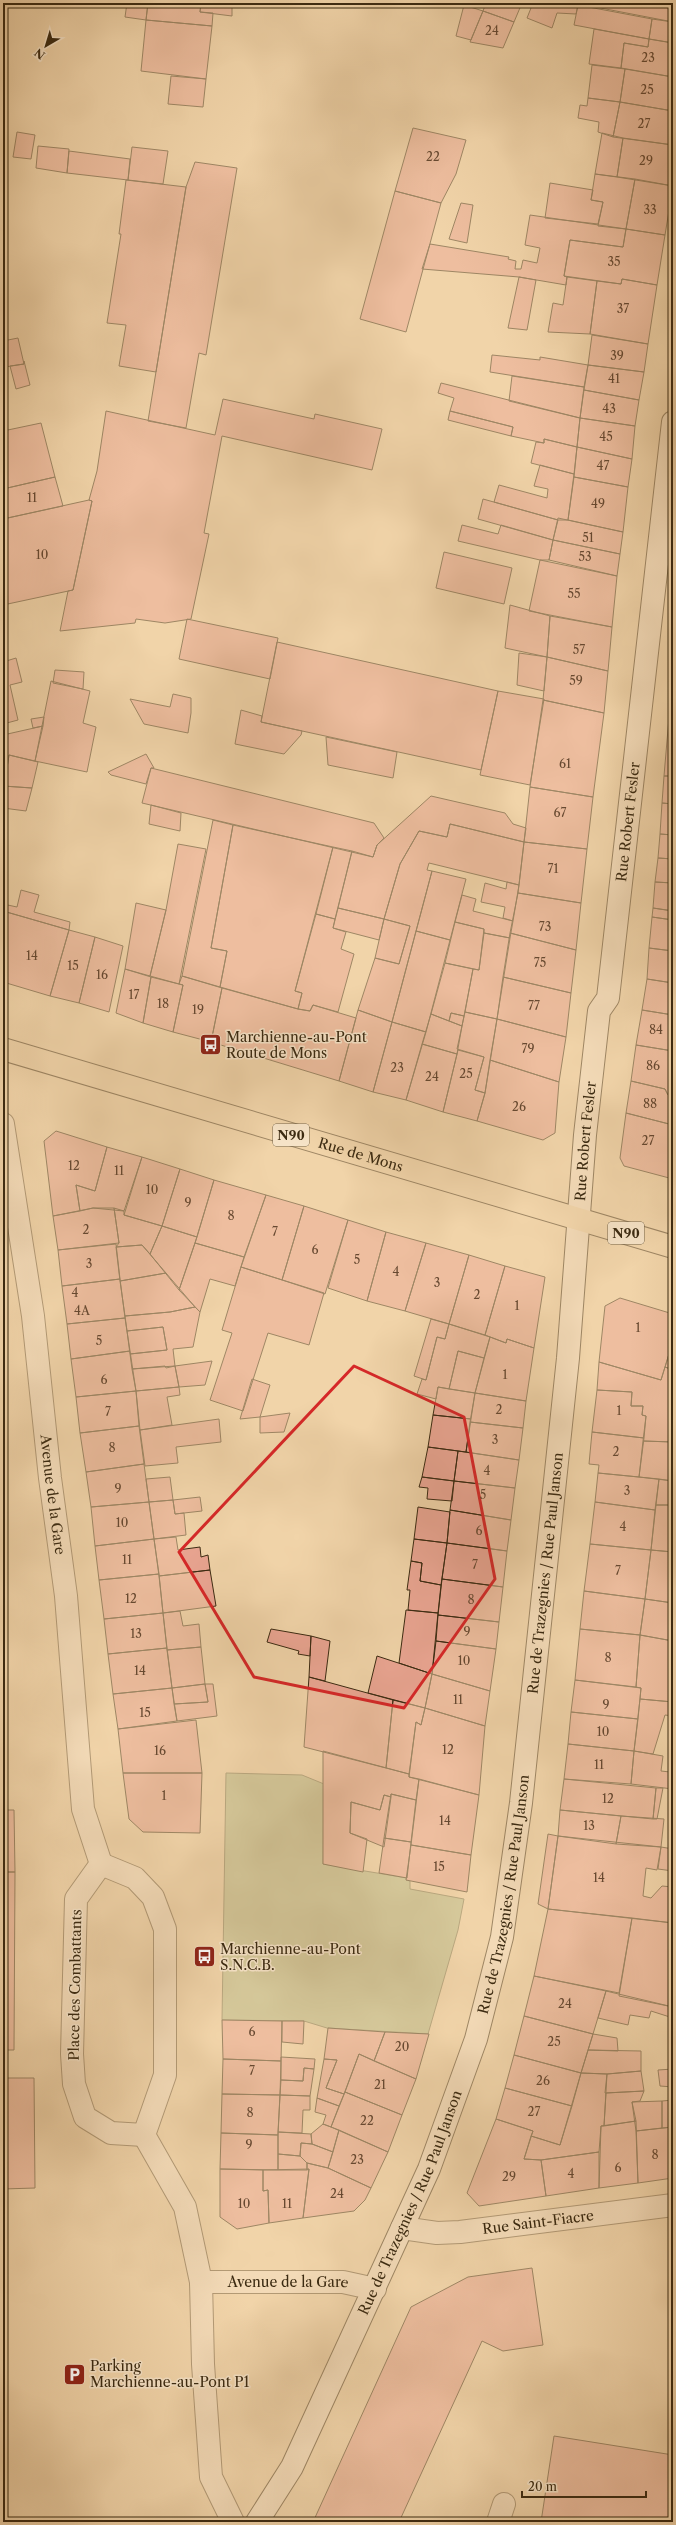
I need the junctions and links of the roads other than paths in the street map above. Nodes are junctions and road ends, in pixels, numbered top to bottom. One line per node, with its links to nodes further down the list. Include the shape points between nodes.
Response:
1 (673, 422): 4 (main road, Rue Robert Fesler, via 608,998 599,1011 585,1135)
2 (3, 1049): 4 (main road, Rue de Mons / N90)
3 (3, 1124): 6 (main road, Avenue de la Gare, via 33,1316 50,1478 66,1596 83,1809)
4 (580, 1219): 5 (main road, Rue de Mons / N90); 9 (main road, Rue de Trazegnies / Rue Paul Janson, via 568,1358 521,1803 502,1937 476,2039 429,2169)
5 (673, 1247)
6 (101, 1864): 7 (main road, via 135,1878 153,1897 165,1929 165,2075); 7 (main road, Place des Combattants, via 76,1898 72,2054 74,2084 85,2117 111,2133)
7 (144, 2135): 10 (main road, via 185,2207)
8 (673, 2205): 9 (main road, Rue Saint-Fiacre, via 460,2232 438,2233)
9 (402, 2228): 11 (main road, Rue de Trazegnies / Rue Paul Janson)
10 (201, 2282): 11 (main road, Avenue de la Gare, via 343,2282); 12 (main road, via 203,2364 211,2477)
11 (375, 2289): 13 (main road, Rue de Trazegnies / Rue Paul Janson, via 292,2467)
12 (233, 2522)
13 (256, 2522)

